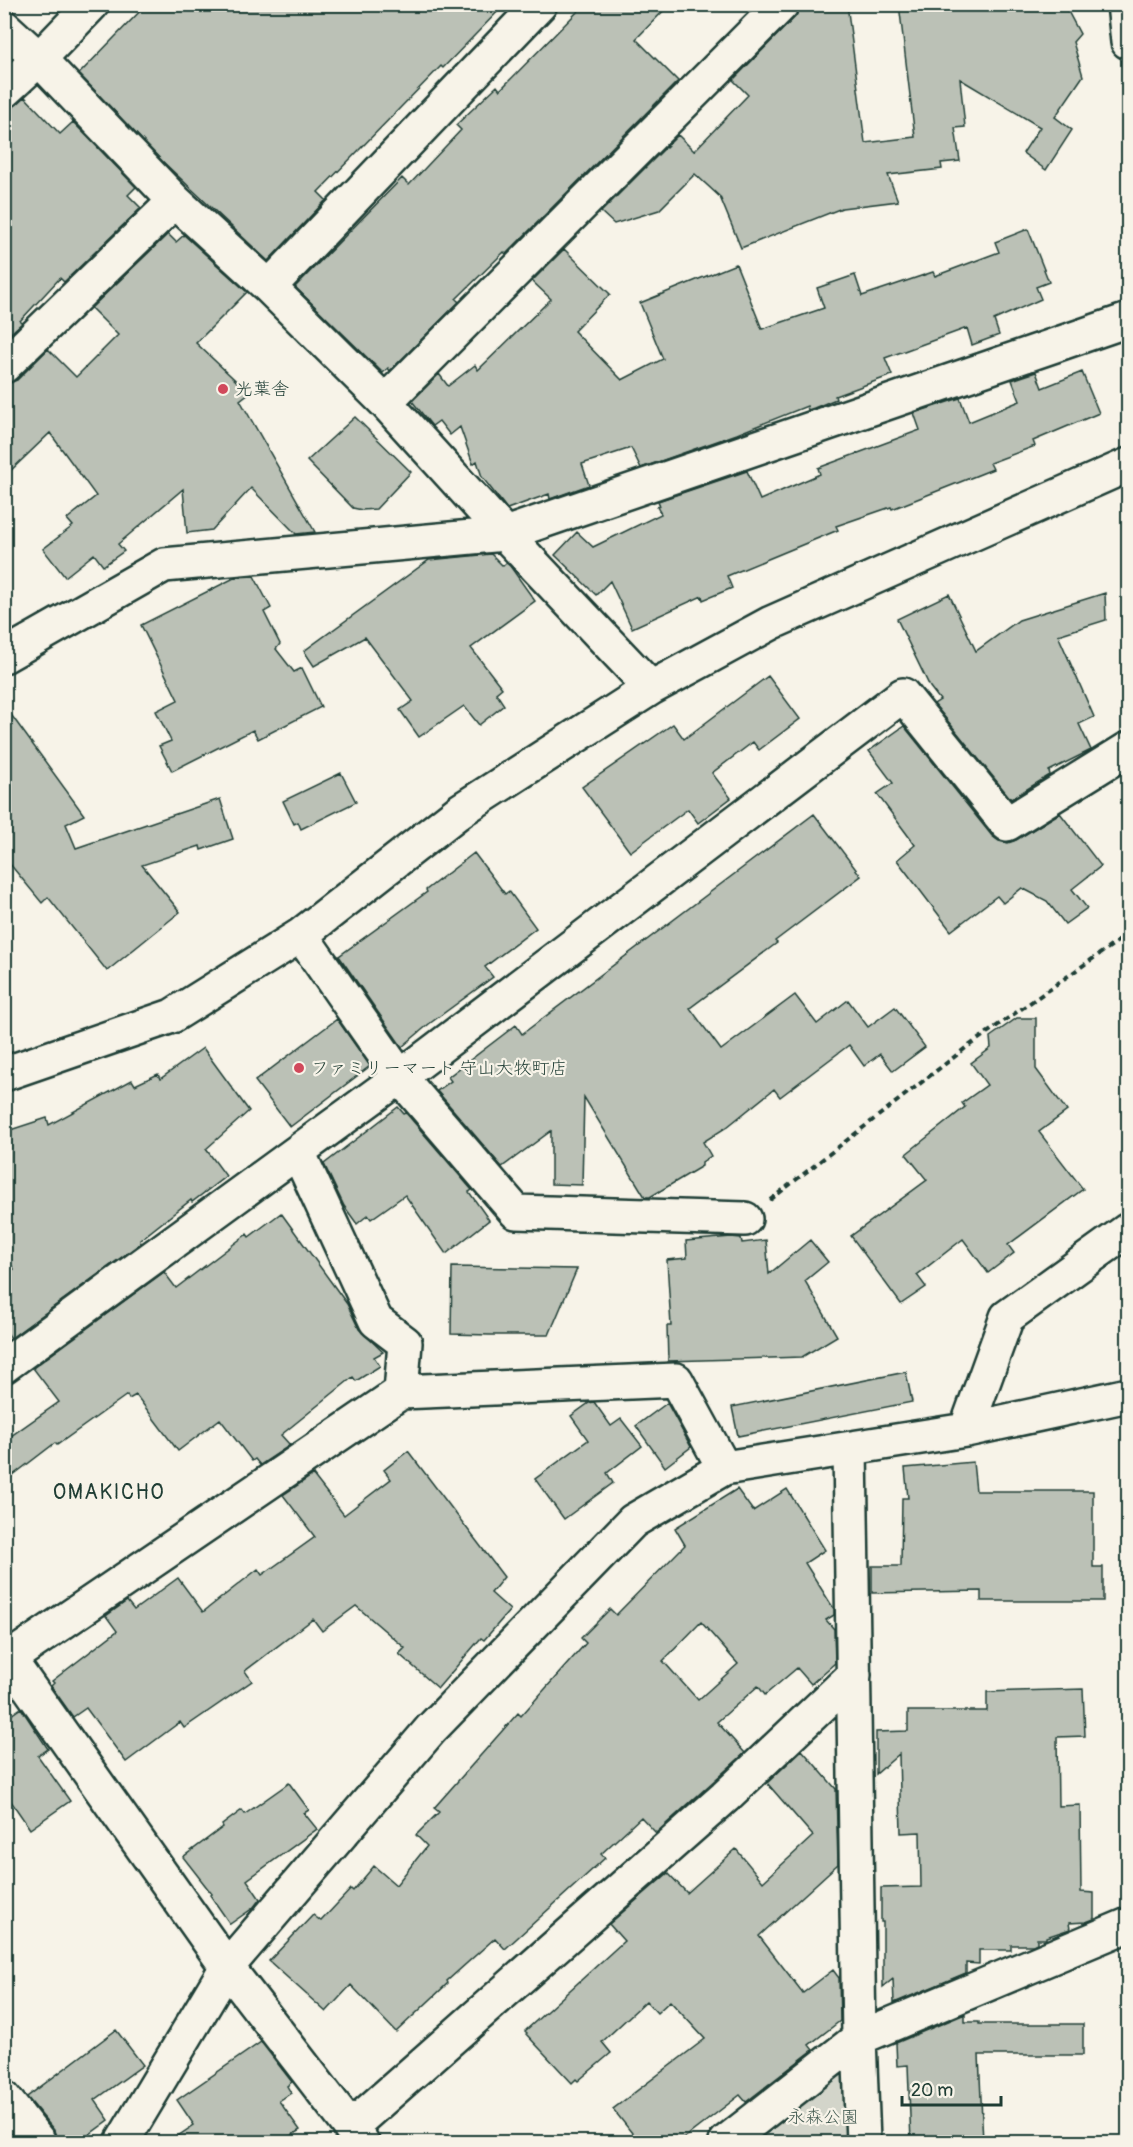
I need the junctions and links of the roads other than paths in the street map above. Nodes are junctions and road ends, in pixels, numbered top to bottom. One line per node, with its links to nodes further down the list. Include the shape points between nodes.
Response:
1 (92, 4): 7 (street)
2 (540, 4): 10 (street)
3 (1125, 4): 6 (street)
4 (770, 8): 13 (street)
5 (4, 27): 7 (street)
6 (1128, 42)
7 (39, 59): 8 (street); 9 (street)
8 (4, 91)
9 (175, 201): 10 (street); 12 (street)
10 (269, 287): 13 (street)
11 (1128, 320): 15 (street)
12 (4, 366)
13 (385, 402): 15 (street)
14 (1128, 465): 17 (street, via 771,623)
15 (505, 534): 16 (street, via 164,565); 17 (street)
16 (4, 656)
17 (651, 688): 19 (street, via 461,810)
18 (1128, 749): 21 (street, via 1007,824 903,695)
19 (301, 935): 20 (street, via 172,1016); 21 (street)
20 (4, 1074)
21 (400, 1077): 22 (street); 23 (street, via 516,1212)
22 (298, 1152): 25 (street); 26 (street, via 376,1321 405,1343)
23 (745, 1220)
24 (1128, 1230): 28 (street, via 1007,1317)
25 (4, 1366)
26 (401, 1392): 30 (street, via 676,1380); 31 (street)
27 (1128, 1395): 28 (street)
28 (966, 1430): 29 (street)
29 (850, 1449): 30 (street); 32 (street)
30 (724, 1468): 34 (street, via 633,1521 431,1729)
31 (6, 1657): 34 (street)
32 (854, 1675): 35 (street); 37 (street)
33 (1128, 1924): 35 (street)
34 (227, 1967): 37 (street); 39 (street)
35 (859, 2038): 40 (street); 41 (street)
36 (4, 2098): 38 (street)
37 (356, 2135)
38 (39, 2142)
39 (122, 2142)
40 (726, 2142)
41 (864, 2142)

